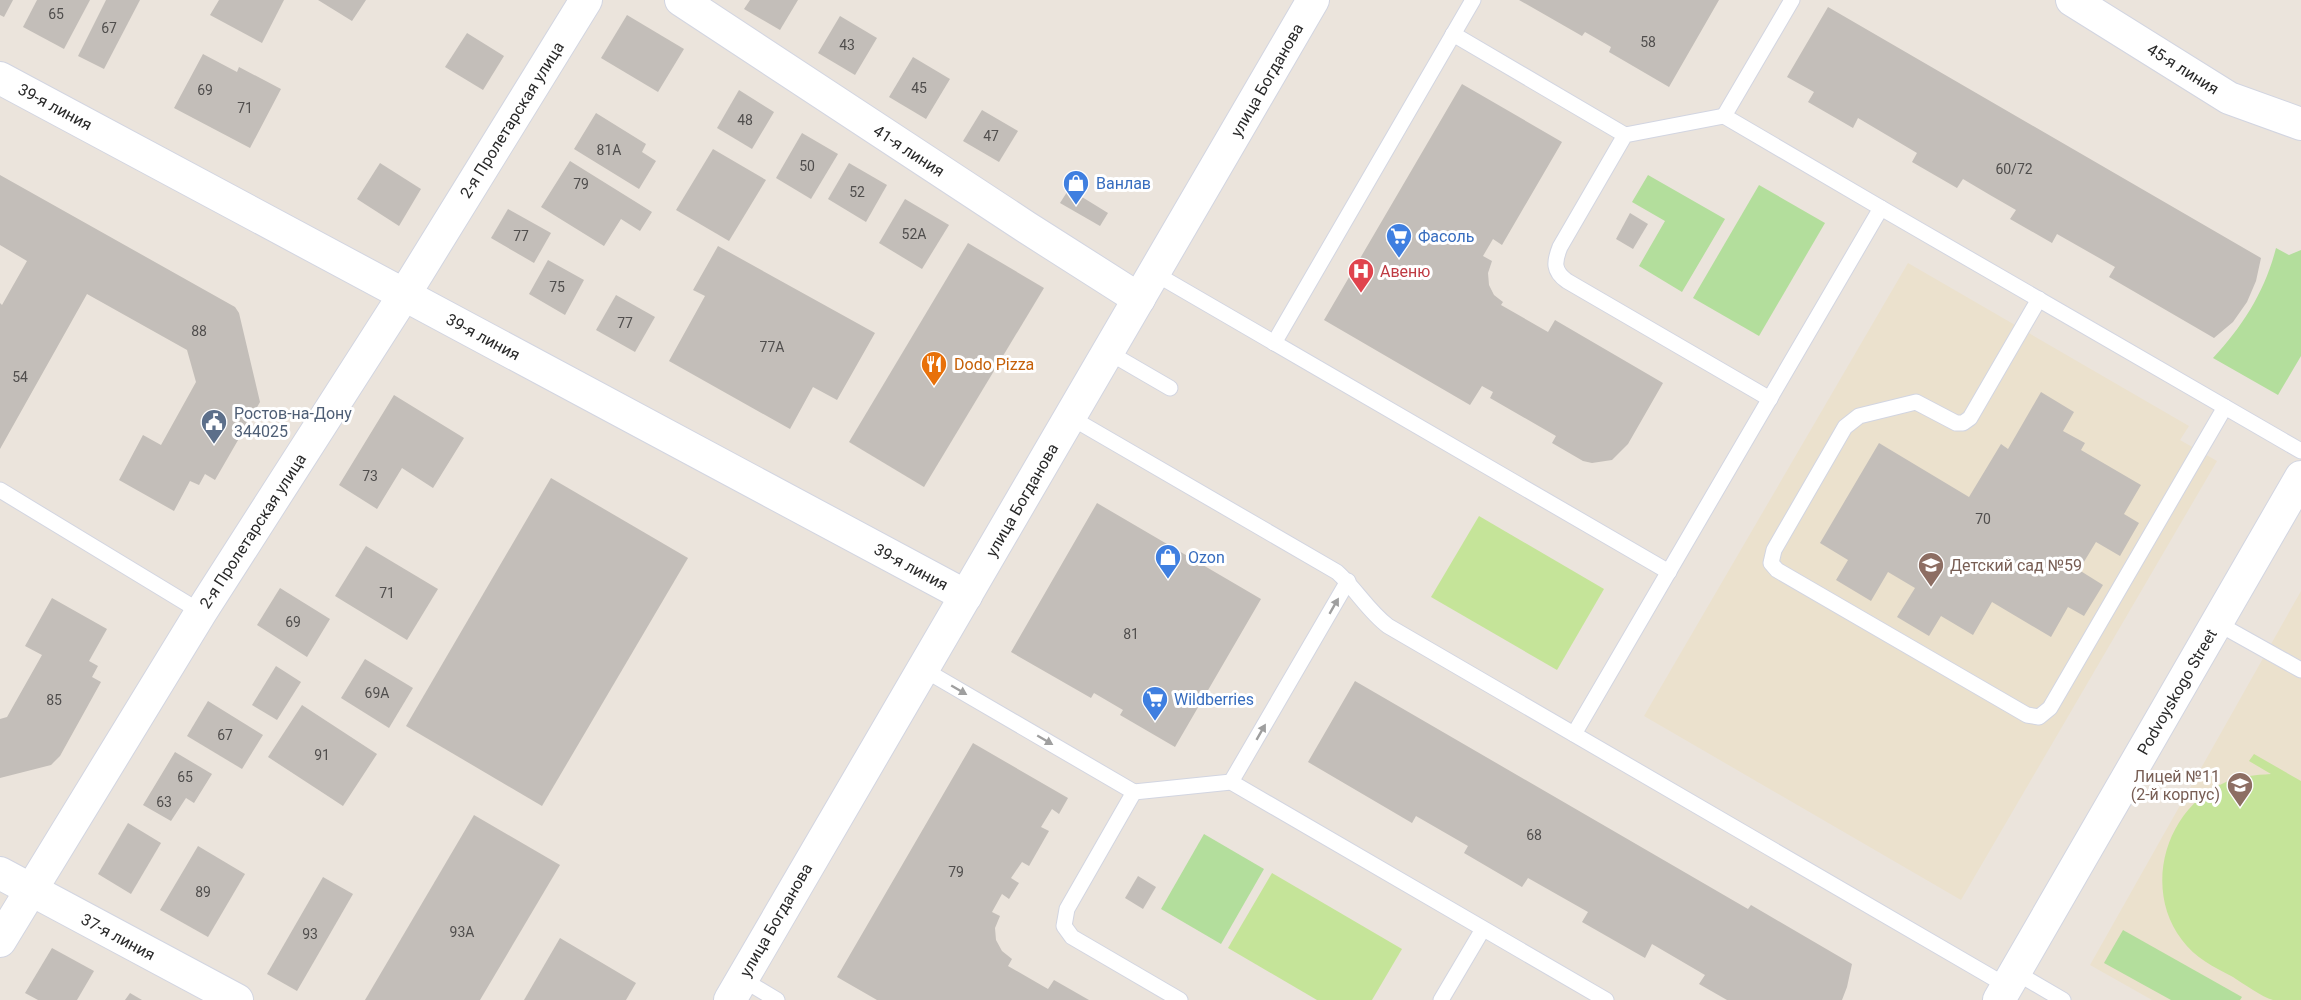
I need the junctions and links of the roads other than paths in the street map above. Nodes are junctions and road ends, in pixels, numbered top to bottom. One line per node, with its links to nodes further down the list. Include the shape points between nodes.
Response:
1 (586, 0): 14 (street, 2-я Пролетарская улица)
2 (681, 0): 13 (street, 41-я линия, via 1026,227)
3 (1313, 0): 13 (street, улица Богданова)
4 (1473, 0): 7 (lane)
5 (1792, 0): 9 (lane)
6 (2072, 0): 10 (street, 45-я линия, via 2229,98)
7 (1453, 34): 11 (lane); 16 (lane)
8 (0, 78): 14 (street, 39-я линия)
9 (1724, 116): 11 (lane); 12 (lane)
10 (2301, 124)
11 (1625, 135): 19 (lane, via 1560,247 1555,260 1559,275)
12 (1881, 208): 15 (lane); 19 (lane)
13 (1146, 286): 16 (lane); 17 (street, улица Богданова)
14 (404, 295): 27 (street, 39-я линия); 28 (street, 2-я Пролетарская улица)
15 (2039, 299): 20 (lane); 20 (lane, via 1970,418 1963,423 1916,402 1851,420 1774,550 1771,563 1778,570 2027,715 2039,717 2050,708)
16 (1274, 343): 25 (lane)
17 (1108, 352): 18 (lane); 21 (street, улица Богданова)
18 (1170, 388)
19 (1770, 399): 25 (lane)
20 (2226, 407): 22 (lane)
21 (1070, 417): 26 (lane); 27 (street, улица Богданова)
22 (2301, 451)
23 (2301, 477): 29 (street, Podvoyskogo Street)
24 (0, 490): 28 (lane)
25 (1668, 572): 32 (lane)
26 (1348, 581): 32 (lane, via 1372,613 1388,626); 33 (lane, one-way to 26)
27 (966, 596): 30 (street, улица Богданова)
28 (201, 612): 36 (street, 2-я Пролетарская улица)
29 (2217, 622): 31 (lane); 39 (street, Podvoyskogo Street)
30 (923, 669): 34 (lane, one-way to 34); 40 (street, улица Богданова)
31 (2301, 670)
32 (1574, 734): 39 (lane)
33 (1231, 782): 34 (lane); 37 (lane)
34 (1134, 792): 43 (lane, via 1067,909 1064,926 1072,937)
35 (0, 873): 36 (street, 37-я линия)
36 (30, 891): 38 (street, 2-я Пролетарская улица); 41 (street, 37-я линия)
37 (1483, 928): 44 (lane); 45 (lane)
38 (0, 941)
39 (2007, 986): 46 (lane)
40 (736, 990): 42 (lane)
41 (237, 1000)
42 (777, 1000)
43 (1180, 1000)
44 (1441, 1000)
45 (1606, 1000)
46 (2063, 1000)

